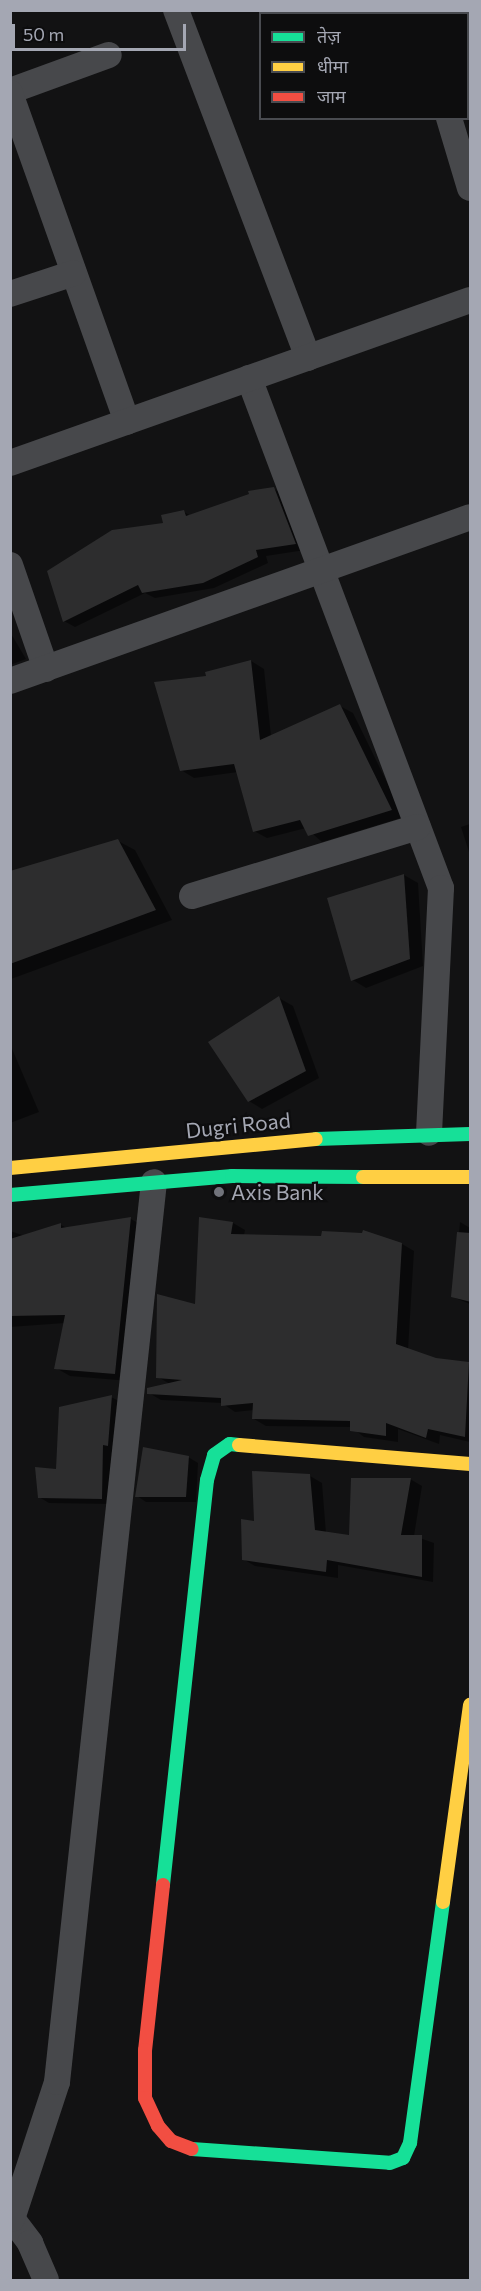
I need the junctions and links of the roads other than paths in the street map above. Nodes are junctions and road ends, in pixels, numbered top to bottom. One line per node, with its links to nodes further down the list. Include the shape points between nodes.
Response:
1 (176, 10): 9 (street)
2 (109, 55): 3 (street)
3 (10, 92): 6 (street)
4 (449, 120): 5 (street)
5 (471, 188)
6 (74, 273): 7 (street); 11 (street)
7 (10, 294)
8 (471, 300): 9 (street)
9 (308, 358): 10 (street)
10 (249, 378): 11 (street); 15 (street)
11 (127, 422): 12 (street)
12 (10, 463)
13 (471, 517): 15 (street)
14 (10, 565): 16 (street)
15 (322, 572): 16 (street); 18 (street)
16 (46, 669): 17 (street)
17 (10, 681)
18 (418, 827): 19 (street); 20 (street, via 441,888)
19 (192, 896)
20 (429, 1133): 21 (street, Dugri Road); 22 (street, Dugri Road, via 290,1140)
21 (471, 1134)
22 (10, 1168)
23 (471, 1177): 24 (street, via 232,1176)
24 (154, 1182): 25 (street); 28 (street, via 57,2082)
25 (10, 1195)
26 (471, 1464): 27 (street, via 230,1444 214,1455 207,1480 145,2050 146,2098 158,2126 171,2140 197,2151 390,2163 404,2158 410,2144)
27 (471, 1705)
28 (11, 2218): 29 (street, via 30,2243)
29 (46, 2280)

